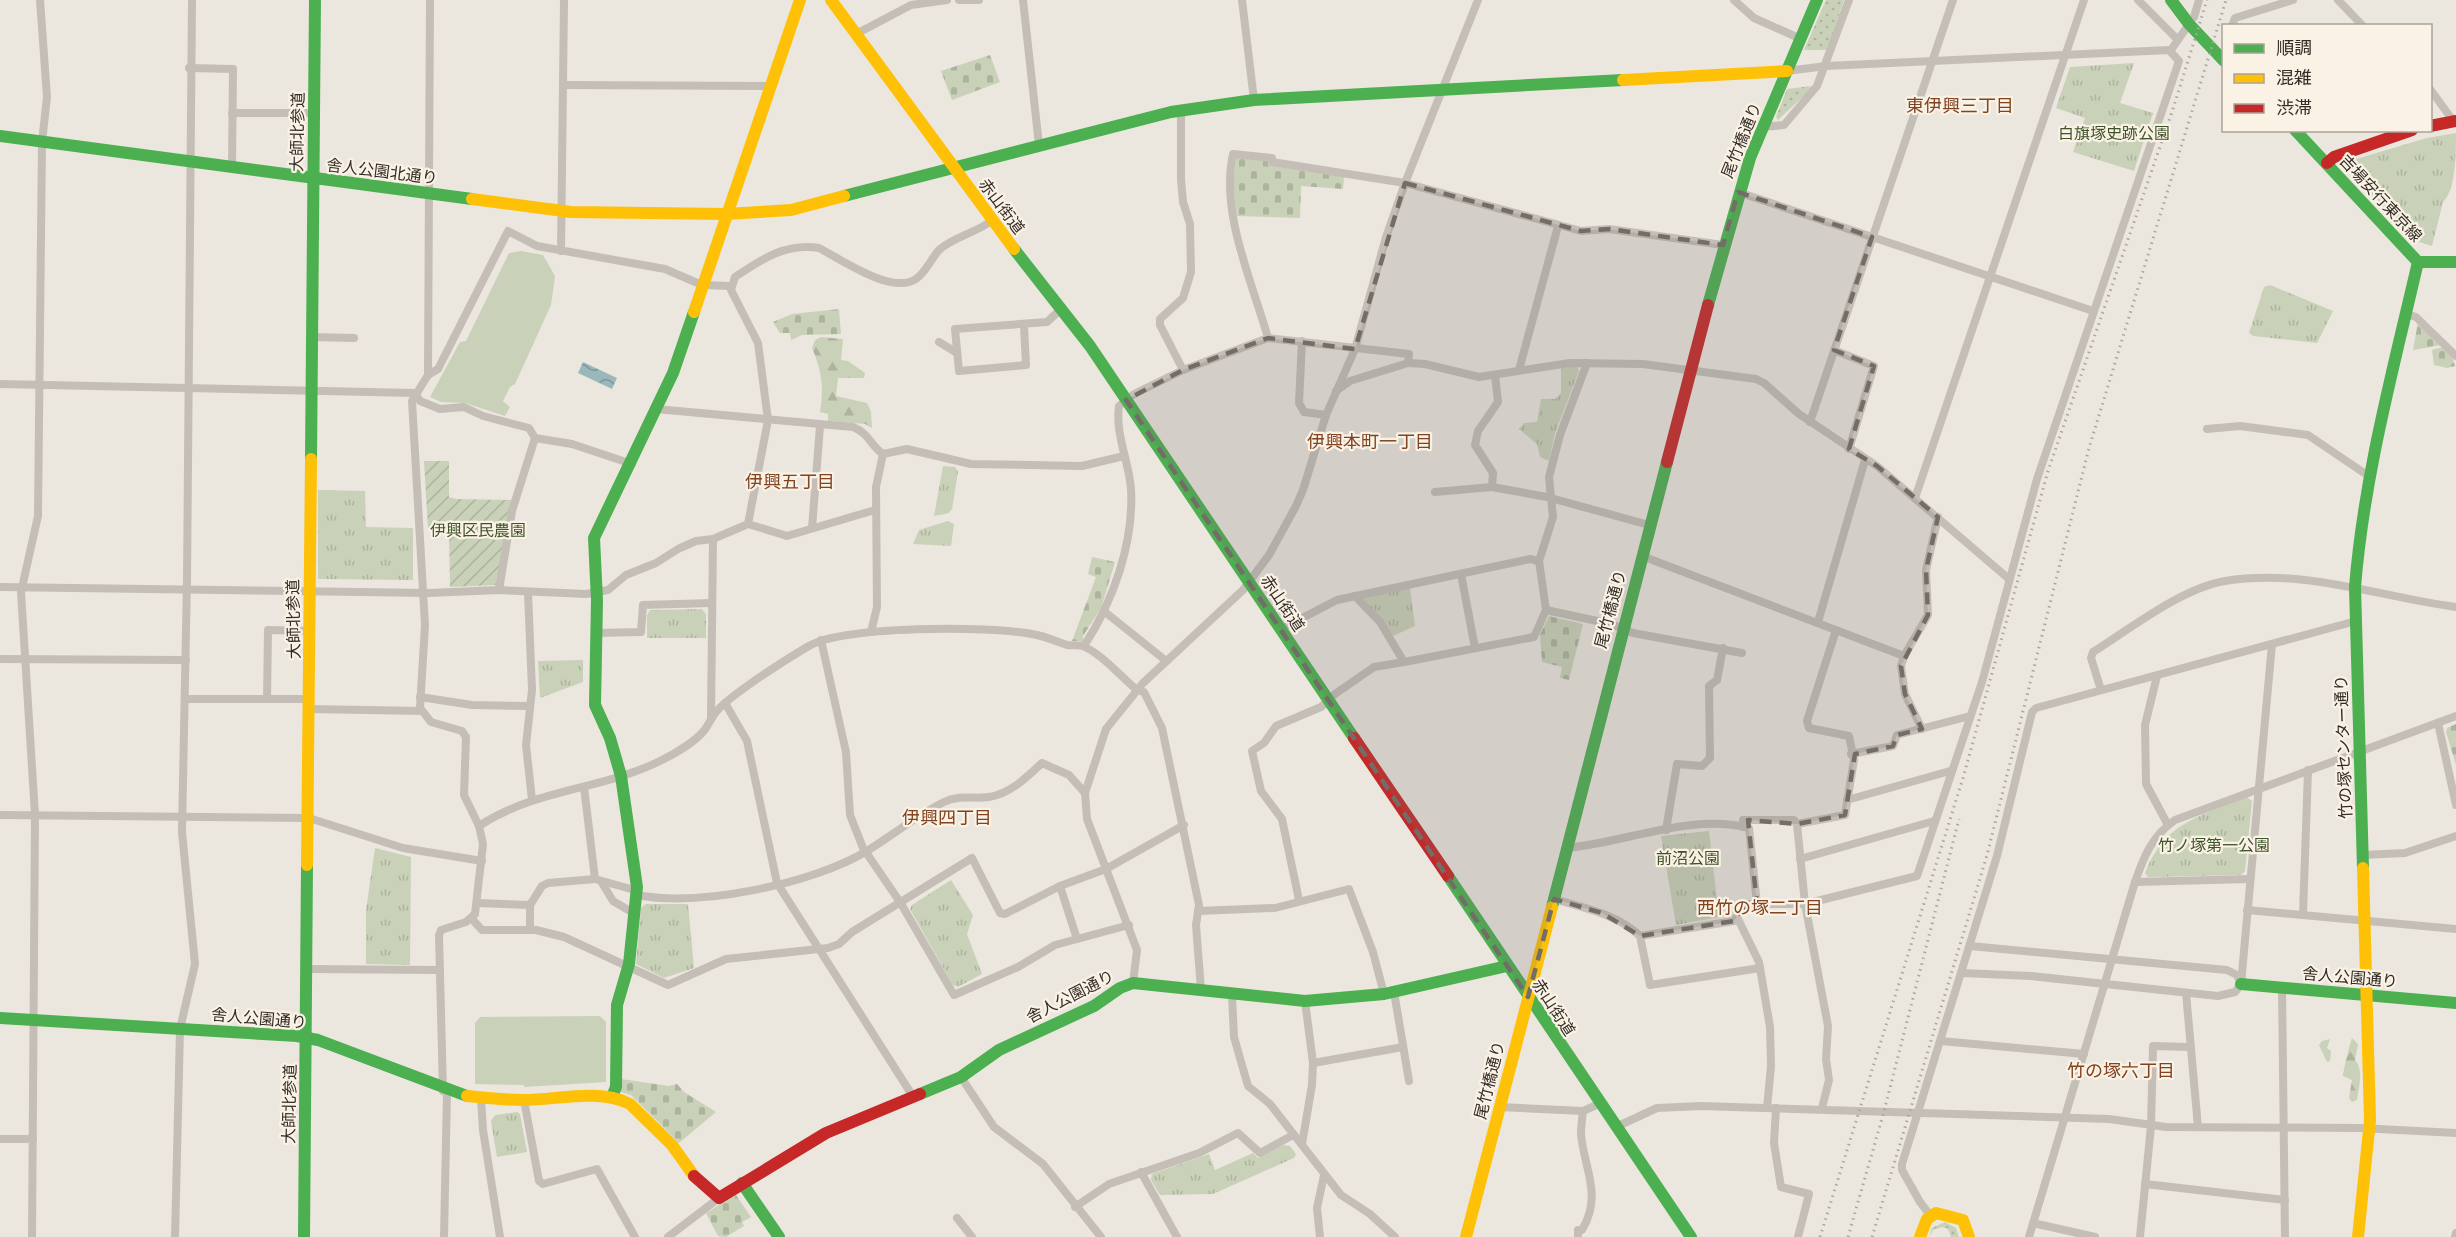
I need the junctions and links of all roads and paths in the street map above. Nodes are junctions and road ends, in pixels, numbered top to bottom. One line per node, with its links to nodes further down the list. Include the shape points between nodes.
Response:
1 (40, 0): 52 (street, via 47,97)
2 (192, 0): 36 (street)
3 (315, 0): 45 (street, 大師北参道)
4 (430, 0): 61 (street)
5 (564, 0): 38 (street)
6 (800, 0): 39 (street)
7 (831, 0): 27 (street, 赤山街道)
8 (947, 0): 27 (street, via 911,5)
9 (958, 0): 10 (street)
10 (979, 0)
11 (1023, 0): 53 (street)
12 (1242, 0): 42 (street)
13 (1478, 0): 40 (street)
14 (1734, 0): 28 (street, via 1754,18)
15 (1817, 0): 28 (street, 尾竹橋通り)
16 (1849, 0): 35 (street)
17 (1953, 0): 34 (street)
18 (2084, 0): 32 (street)
19 (2138, 0): 29 (street)
20 (2199, 0): 24 (street)
21 (2293, 0): 25 (street, via 2235,18)
22 (2338, 0): 26 (street)
23 (2173, 1): 24 (street)
24 (2192, 21): 29 (street); 30 (street); 33 (street)
25 (2233, 24)
26 (2361, 24)
27 (856, 34): 57 (street, 赤山街道)
28 (1801, 39): 37 (street, 尾竹橋通り)
29 (2177, 39): 31 (street)
30 (2222, 49)
31 (2171, 50): 32 (street); 75 (street, via 2179,61)
32 (2066, 55): 34 (street); 71 (street)
33 (2222, 60)
34 (1931, 62): 35 (street); 66 (street)
35 (1826, 66): 37 (street); 48 (street, via 1810,97 1784,125)
36 (189, 68): 44 (street, via 233,69); 54 (street)
37 (1786, 71): 40 (street, 舎人公園北通り); 48 (street, 尾竹橋通り)
38 (563, 85): 39 (street); 62 (street)
39 (770, 86): 63 (street)
40 (1442, 90): 42 (street, 舎人公園北通り); 59 (street)
41 (2432, 92): 46 (street)
42 (1254, 100): 43 (street, 舎人公園北通り)
43 (1181, 110): 53 (street, 舎人公園北通り); 89 (street, via 1181,179 1190,224 1191,272 1183,298 1160,319 1160,325)
44 (232, 113): 45 (street); 56 (street)
45 (313, 113): 58 (street, 大師北参道)
46 (2455, 122): 47 (street)
47 (2432, 126)
48 (1763, 127): 60 (street, 尾竹橋通り)
49 (2297, 132): 55 (street, 吉場安行東京線)
50 (2406, 132): 55 (street, via 2334,157)
51 (0, 136): 52 (street, 舎人公園北通り)
52 (42, 142): 54 (street, 舎人公園北通り); 95 (street)
53 (1039, 145): 57 (street, 舎人公園北通り)
54 (189, 161): 56 (street, 舎人公園北通り); 96 (street)
55 (2327, 163): 69 (street, 吉場安行東京線)
56 (232, 167): 58 (street, 舎人公園北通り)
57 (953, 167): 63 (street, 舎人公園北通り, via 791,210); 64 (street, 赤山街道)
58 (312, 178): 61 (street, 舎人公園北通り); 78 (street, 大師北参道)
59 (1405, 183): 65 (street); 80 (street, via 1233,154 1230,189 1234,219); 83 (street)
60 (1738, 192): 66 (street); 67 (street, 尾竹橋通り)
61 (430, 194): 62 (street, 舎人公園北通り); 92 (street)
62 (561, 210): 63 (street, 舎人公園北通り); 68 (street)
63 (726, 214): 72 (street)
64 (992, 221): 73 (street, via 979,231 948,243 909,283 889,284 819,248 801,247 770,254 735,277); 74 (street, 赤山街道)
65 (1558, 226): 67 (street); 90 (street)
66 (1872, 237): 71 (street); 84 (street)
67 (1723, 245): 91 (street, 尾竹橋通り)
68 (561, 251): 72 (street, via 665,269); 92 (street, via 537,246 508,231 438,369)
69 (2418, 262): 70 (street); 76 (street, 竹の塚センター通り)
70 (2456, 262)
71 (1990, 277): 75 (street); 116 (street)
72 (702, 285): 73 (street); 101 (street, via 673,373)
73 (730, 286): 103 (street, via 758,343)
74 (1060, 310): 77 (street, via 1047,322); 100 (street, 赤山街道, via 1090,346)
75 (2093, 312): 127 (street, via 2037,479)
76 (2406, 315): 86 (street, via 2416,316); 113 (street, 竹の塚センター通り)
77 (1024, 326): 85 (street, via 955,329); 85 (street, via 1026,365 959,371)
78 (312, 337): 79 (street); 97 (street, 大師北参道)
79 (354, 338)
80 (1268, 338): 81 (street); 89 (street)
81 (1302, 340): 83 (street); 102 (street, via 1299,403 1304,412)
82 (939, 342): 85 (street)
83 (1355, 349): 87 (street, via 1409,354); 98 (street)
84 (1834, 350): 104 (street); 108 (street, via 1874,366)
85 (957, 353)
86 (2455, 353)
87 (1408, 363): 93 (street, via 1479,377); 98 (street, via 1350,381)
88 (1587, 363): 90 (street); 91 (street, via 1643,364); 117 (street, via 1549,477)
89 (1183, 370): 100 (street)
90 (1519, 370): 93 (street)
91 (1690, 371): 104 (street, via 1756,379); 121 (street, 尾竹橋通り)
92 (428, 375): 99 (street)
93 (1496, 375): 114 (street, via 1498,402 1479,431 1475,445 1493,472)
94 (0, 384): 95 (street)
95 (41, 386): 96 (street); 129 (street, via 38,516)
96 (189, 390): 97 (street); 132 (street)
97 (312, 390): 99 (street); 133 (street, 大師北参道)
98 (1336, 392): 102 (street)
99 (415, 393): 107 (street, via 420,401 440,409 464,407 529,428); 135 (street, via 412,419)
100 (1125, 400): 110 (street, via 1119,409); 128 (street, 赤山街道)
101 (656, 409): 103 (street); 112 (street)
102 (1326, 415): 128 (street, via 1303,490 1269,555)
103 (768, 420): 105 (street); 120 (street)
104 (1810, 422): 108 (street)
105 (820, 426): 109 (street, via 853,427 866,432); 122 (street)
106 (2207, 429): 113 (street, via 2240,426 2308,435)
107 (535, 438): 112 (street, via 572,444); 134 (street, via 512,511)
108 (1849, 449): 111 (street)
109 (883, 454): 110 (street, via 908,449 971,464 1082,466); 118 (street)
110 (1124, 456): 144 (street, via 1131,487 1128,535)
111 (1865, 460): 116 (street); 146 (street)
112 (632, 464): 137 (street, via 594,538)
113 (2370, 477): 131 (street, 竹の塚センター通り, via 2359,531)
114 (1492, 487): 115 (street); 117 (street)
115 (1435, 492)
116 (1915, 498): 119 (street)
117 (1553, 499): 121 (street); 125 (street, via 1553,517)
118 (875, 510): 122 (street); 151 (street, via 877,607)
119 (1938, 516): 127 (street); 159 (street, via 1926,570 1928,615)
120 (748, 524): 122 (street, via 787,536); 123 (street)
121 (1649, 525): 124 (street, 尾竹橋通り)
122 (812, 528)
123 (714, 539): 137 (street, via 696,541 626,575 613,588); 141 (street)
124 (1642, 556): 146 (street); 147 (street, 尾竹橋通り)
125 (1539, 561): 126 (street, via 1530,559); 143 (street)
126 (1461, 574): 139 (street); 156 (street)
127 (2009, 579): 177 (street)
128 (1249, 582): 148 (street, 赤山街道); 163 (street)
129 (21, 586): 130 (street); 132 (street); 161 (street)
130 (0, 587)
131 (2355, 587): 140 (street, via 2312,579 2224,581); 142 (street); 145 (street, 竹の塚センター通り)
132 (187, 588): 133 (street); 162 (street)
133 (310, 589): 135 (street); 150 (street, 大師北参道)
134 (499, 590): 135 (street); 136 (street)
135 (422, 591): 168 (street, via 425,625)
136 (528, 592): 137 (street); 174 (street, via 532,690)
137 (596, 592): 152 (street)
138 (2169, 592): 140 (street)
139 (1355, 596): 148 (street, via 1337,600); 164 (street, via 1380,622)
140 (2176, 600): 167 (street, via 2093,652 2091,658)
141 (712, 603): 152 (street, via 643,605 641,632); 176 (street)
142 (2456, 607)
143 (1546, 610): 147 (street); 156 (street, via 1534,637)
144 (1105, 612): 155 (street); 163 (street)
145 (2356, 621): 154 (street); 181 (street, 竹の塚センター通り)
146 (1818, 622): 149 (street)
147 (1622, 628): 157 (street); 204 (street, 尾竹橋通り)
148 (1281, 629): 171 (street, 赤山街道)
149 (1836, 630): 159 (street); 182 (street, via 1807,720 1809,728 1849,736)
150 (310, 631): 170 (street, via 268,630); 173 (street, 大師北参道)
151 (871, 632): 153 (street); 155 (street, via 1014,632)
152 (596, 633): 185 (street, via 595,705)
153 (821, 640): 172 (street); 205 (street, via 846,752 850,815)
154 (2272, 644): 165 (street); 187 (street)
155 (1084, 646): 166 (street)
156 (1475, 648): 164 (street)
157 (1723, 648): 158 (street); 202 (street, via 1717,680 1709,686 1710,758 1702,766 1677,764)
158 (1742, 653)
159 (1904, 656): 180 (street, via 1902,681)
160 (0, 658): 161 (street)
161 (26, 659): 162 (street); 193 (street)
162 (186, 660): 169 (street)
163 (1165, 660): 166 (street)
164 (1404, 662): 171 (street, via 1374,667)
165 (2157, 676): 167 (street); 199 (street, via 2145,725 2146,784)
166 (1137, 690): 188 (street, via 1106,729); 198 (street, via 1144,692 1162,728)
167 (2101, 690): 235 (street, via 2032,712 2009,812)
168 (420, 697): 174 (street, via 472,705); 175 (street)
169 (185, 699): 170 (street); 194 (street)
170 (267, 699): 173 (street)
171 (1329, 701): 217 (street, via 1276,726 1264,743 1252,751 1261,791 1282,819); 238 (street, 赤山街道)
172 (725, 703): 176 (street); 213 (street, via 747,741)
173 (310, 704): 175 (street); 195 (street, 大師北参道)
174 (528, 706): 189 (street, via 526,745)
175 (421, 711): 200 (street, via 431,722 462,731 466,737 464,795)
176 (711, 716): 185 (street, via 706,727 690,742 663,760)
177 (1970, 716): 180 (street); 184 (street)
178 (2456, 716): 179 (street)
179 (2438, 723): 181 (street); 191 (street)
180 (1922, 729): 182 (street, via 1898,735 1893,746)
181 (2360, 751): 183 (street); 206 (street, 竹の塚センター通り)
182 (1851, 754): 190 (street, via 1854,760)
183 (2308, 770): 187 (street); 226 (street)
184 (1950, 771): 190 (street); 196 (street)
185 (621, 777): 186 (street); 215 (street)
186 (584, 786): 189 (street); 211 (street)
187 (2259, 788): 199 (street); 210 (street)
188 (1085, 793): 205 (street, via 1069,775 1042,764 1019,784 991,796 946,801); 209 (street, via 1087,819)
189 (532, 800): 200 (street)
190 (1847, 800): 197 (street, via 1845,815)
191 (2456, 805)
192 (0, 815): 193 (street)
193 (35, 815): 194 (street); 257 (street)
194 (183, 817): 195 (street); 258 (street, via 195,964)
195 (309, 818): 208 (street, via 403,848); 241 (street, 大師北参道)
196 (1934, 821): 207 (street); 221 (street, via 1917,876)
197 (1797, 824): 201 (street, via 1794,820 1743,820); 207 (street)
198 (1184, 825): 209 (street); 224 (street)
199 (2168, 825): 212 (street, via 2144,853)
200 (479, 826): 208 (street)
201 (1743, 827): 202 (street); 220 (street, via 1749,828)
202 (1666, 830): 204 (street)
203 (2456, 836): 206 (street, via 2405,853)
204 (1566, 848): 216 (street, 尾竹橋通り)
205 (867, 851): 213 (street); 218 (street)
206 (2362, 855): 229 (street, 竹の塚センター通り)
207 (1800, 858): 221 (street)
208 (482, 861): 219 (street)
209 (1106, 869): 214 (street); 230 (street)
210 (2250, 879): 212 (street); 223 (street)
211 (598, 881): 215 (street); 222 (street, via 548,883); 225 (street, via 613,901)
212 (2135, 882): 237 (street)
213 (777, 883): 215 (street, via 735,894 691,899); 236 (street)
214 (1060, 886): 218 (street, via 1000,913 972,858); 234 (street)
215 (637, 893): 225 (street)
216 (1554, 899): 233 (street, via 1602,913); 253 (street, 尾竹橋通り)
217 (1299, 900): 224 (street, via 1275,908); 249 (street, via 1349,889)
218 (900, 902): 234 (street, via 954,995 1018,967 1055,945); 236 (street, via 839,944)
219 (477, 903): 222 (street); 228 (street)
220 (1757, 904): 221 (street); 227 (street, via 1742,908)
221 (1805, 904): 275 (street, via 1828,1026 1829,1080)
222 (530, 905): 231 (street)
223 (2247, 910): 226 (street); 246 (street)
224 (1198, 911): 248 (street)
225 (635, 915): 239 (street)
226 (2303, 915): 229 (street)
227 (1737, 917): 233 (street, via 1734,921); 240 (street)
228 (472, 919): 231 (street, via 482,930); 242 (street, via 441,930)
229 (2365, 920): 232 (street); 252 (street, 竹の塚センター通り)
230 (1129, 925): 234 (street); 244 (street, via 1137,950)
231 (530, 929): 239 (street, via 590,947)
232 (2456, 929)
233 (1640, 936): 240 (street, via 1650,985)
234 (1077, 939)
235 (1970, 946): 237 (street); 243 (street)
236 (820, 949): 239 (street, via 726,959 668,985); 268 (street)
237 (2112, 959): 245 (street); 246 (street, via 2227,970)
238 (1508, 966): 249 (street, 舎人公園通り); 253 (street, 赤山街道)
239 (628, 968): 269 (street, via 616,1005 616,1088)
240 (1760, 968): 274 (street, via 1770,1027)
241 (307, 969): 242 (street); 259 (street, 大師北参道)
242 (440, 970): 267 (street)
243 (1962, 973): 245 (street); 260 (street)
244 (1133, 983): 248 (street, 舎人公園通り); 265 (street, 舎人公園通り, via 1094,1006 999,1050)
245 (2104, 984): 250 (street); 263 (street)
246 (2241, 984): 247 (street, 舎人公園通り); 250 (street, via 2235,992 2218,996)
247 (2282, 987): 252 (street, 舎人公園通り); 282 (street)
248 (1200, 990): 251 (street, 舎人公園通り)
249 (1389, 993): 254 (street, 舎人公園通り); 261 (street)
250 (2186, 993): 262 (street)
251 (1232, 995): 254 (street, 舎人公園通り); 285 (street, via 1234,1037 1248,1086 1270,1104)
252 (2367, 995): 255 (street, 舎人公園通り); 283 (street, 竹の塚センター通り)
253 (1528, 997): 272 (street, 赤山街道); 273 (street, 尾竹橋通り)
254 (1305, 1001): 264 (street)
255 (2456, 1003)
256 (0, 1018): 257 (street, 舎人公園通り)
257 (33, 1020): 258 (street, 舎人公園通り); 287 (street)
258 (180, 1029): 259 (street, 舎人公園通り); 300 (street)
259 (306, 1037): 267 (street, 舎人公園通り); 301 (street, 大師北参道)
260 (1941, 1041): 263 (street); 277 (street)
261 (1403, 1047): 264 (street); 266 (street)
262 (2190, 1047): 279 (street, via 2153,1046); 281 (street)
263 (2084, 1054): 278 (street)
264 (1313, 1063): 288 (street)
265 (961, 1077): 268 (street, 舎人公園通り); 295 (street, via 994,1126 1043,1164)
266 (1409, 1081)
267 (445, 1092): 270 (street, 舎人公園通り); 302 (street)
268 (912, 1095): 291 (street, 舎人公園通り, via 826,1133)
269 (612, 1097): 271 (street, 舎人公園通り); 293 (street, via 630,1104 672,1145 693,1175)
270 (481, 1099): 271 (street, 舎人公園通り); 303 (street)
271 (524, 1100): 304 (street, via 538,1181 543,1184 597,1169)
272 (1599, 1104): 276 (street); 280 (street, 赤山街道)
273 (1500, 1107): 276 (street); 312 (street, 尾竹橋通り)
274 (1772, 1108): 275 (street); 280 (street, via 1657,1108); 315 (street, via 1781,1187 1809,1194)
275 (1822, 1108): 277 (street)
276 (1583, 1111): 313 (street, via 1581,1133 1591,1174 1591,1197 1588,1220 1578,1230)
277 (1919, 1112): 278 (street); 296 (street, via 1902,1170)
278 (2064, 1118): 279 (street); 298 (street)
279 (2151, 1125): 281 (street); 292 (street)
280 (1616, 1127): 314 (street, 赤山街道)
281 (2198, 1127): 282 (street)
282 (2285, 1127): 283 (street); 294 (street)
283 (2370, 1129): 284 (street); 322 (street, 竹の塚センター通り)
284 (2456, 1133)
285 (1293, 1135): 288 (street); 289 (street, via 1260,1153 1238,1133 1199,1153)
286 (0, 1139): 287 (street)
287 (33, 1139): 299 (street)
288 (1302, 1144): 290 (street)
289 (1141, 1172): 295 (street, via 1109,1184); 309 (street)
290 (1324, 1175): 310 (street, via 1317,1208); 311 (street, via 1341,1195)
291 (742, 1183): 293 (street, 舎人公園通り); 306 (street)
292 (2145, 1184): 294 (street); 320 (street)
293 (719, 1198): 305 (street)
294 (2285, 1200): 321 (street)
295 (1075, 1207): 308 (street)
296 (1930, 1215): 316 (street); 317 (street, via 1942,1213 1963,1220)
297 (957, 1218): 307 (street)
298 (2033, 1223): 318 (street); 319 (street)
299 (32, 1237)
300 (175, 1237)
301 (304, 1237)
302 (444, 1237)
303 (500, 1237)
304 (635, 1237)
305 (668, 1237)
306 (779, 1237)
307 (972, 1237)
308 (1101, 1237)
309 (1177, 1237)
310 (1320, 1237)
311 (1395, 1237)
312 (1466, 1237)
313 (1578, 1237)
314 (1691, 1237)
315 (1798, 1237)
316 (1920, 1237)
317 (1969, 1237)
318 (2029, 1237)
319 (2096, 1237)
320 (2140, 1237)
321 (2285, 1237)
322 (2358, 1237)

